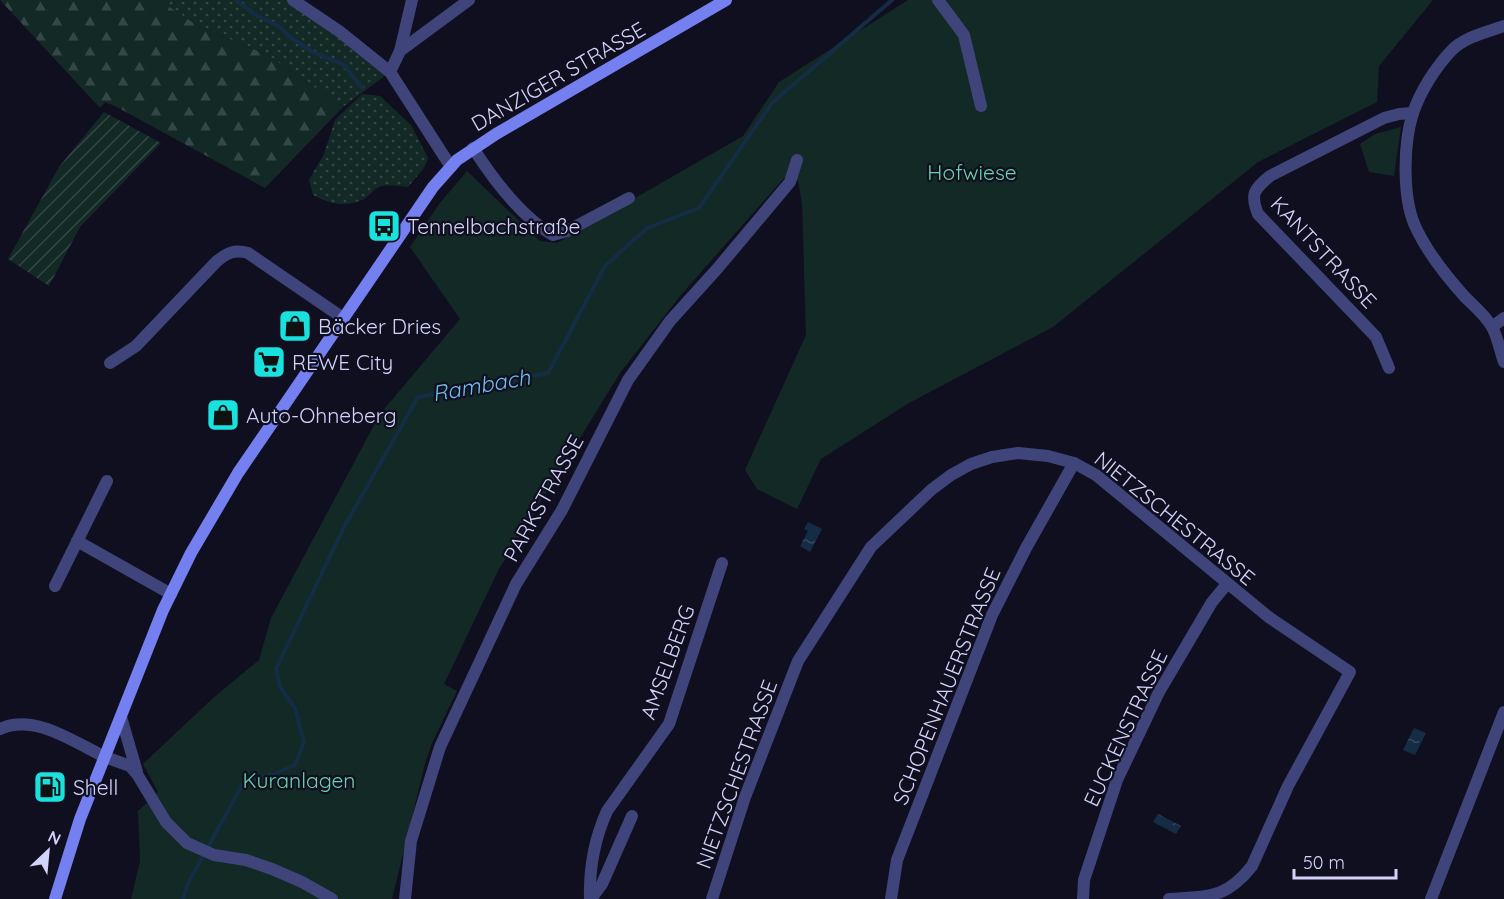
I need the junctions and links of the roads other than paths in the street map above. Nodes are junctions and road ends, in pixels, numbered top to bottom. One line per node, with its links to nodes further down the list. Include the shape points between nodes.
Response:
1 (293, 0): 8 (street)
2 (412, 0): 7 (street)
3 (469, 0): 7 (street)
4 (726, 0): 11 (main road, DANZIGER STRASSE)
5 (938, 0): 9 (street, via 964,35)
6 (1504, 26): 10 (street, via 1468,39 1452,50 1433,75)
7 (400, 51): 8 (street)
8 (390, 72): 13 (street)
9 (981, 106)
10 (1413, 114): 17 (street, via 1407,168 1408,199 1416,229 1456,286); 20 (street, KANTSTRASSE, via 1384,118 1270,176 1258,185 1253,202 1258,214 1376,337)
11 (473, 148): 13 (main road, DANZIGER STRASSE); 14 (street, DANZIGER STRASSE, via 489,174 539,227 553,235)
12 (797, 160): 36 (street, PARKSTRASSE, via 790,182 670,321 628,380 562,510 516,584 440,747 411,841)
13 (451, 166): 15 (main road, DANZIGER STRASSE)
14 (629, 198)
15 (343, 318): 19 (street, via 239,250 216,262 136,346); 27 (main road, DANZIGER STRASSE, via 234,478)
16 (1504, 318): 17 (street)
17 (1492, 327): 18 (street)
18 (1504, 362)
19 (110, 363)
20 (1389, 368)
21 (1074, 463): 25 (street, NIETZSCHESTRASSE, via 1096,475); 38 (street, NIETZSCHESTRASSE, via 1018,453 971,464 931,490 871,547 798,661 745,797); 39 (street, SCHOPENHAUERSTRASSE, via 992,615 897,860)
22 (107, 481): 23 (street)
23 (77, 541): 26 (street); 27 (street)
24 (722, 563): 37 (street, AMSELBERG, via 669,724 600,827 590,863)
25 (1227, 584): 40 (street, EUCKENSTRASSE, via 1212,602 1159,692 1118,780 1095,841); 41 (street, NIETZSCHESTRASSE, via 1350,672 1244,878 1226,893)
26 (55, 586)
27 (171, 594): 29 (main road, DANZIGER STRASSE)
28 (1504, 712): 42 (street)
29 (121, 717): 31 (main road, DANZIGER STRASSE); 32 (street)
30 (0, 729): 31 (street, via 18,723 43,728)
31 (105, 757): 32 (street); 34 (main road, DANZIGER STRASSE)
32 (140, 779): 35 (street, via 177,835 187,843 208,853 272,869)
33 (633, 816): 37 (street, AMSELBERG, via 602,884)
34 (55, 899)
35 (332, 899)
36 (405, 899)
37 (590, 899)
38 (712, 899)
39 (891, 899)
40 (1083, 899)
41 (1169, 899)
42 (1431, 899)

